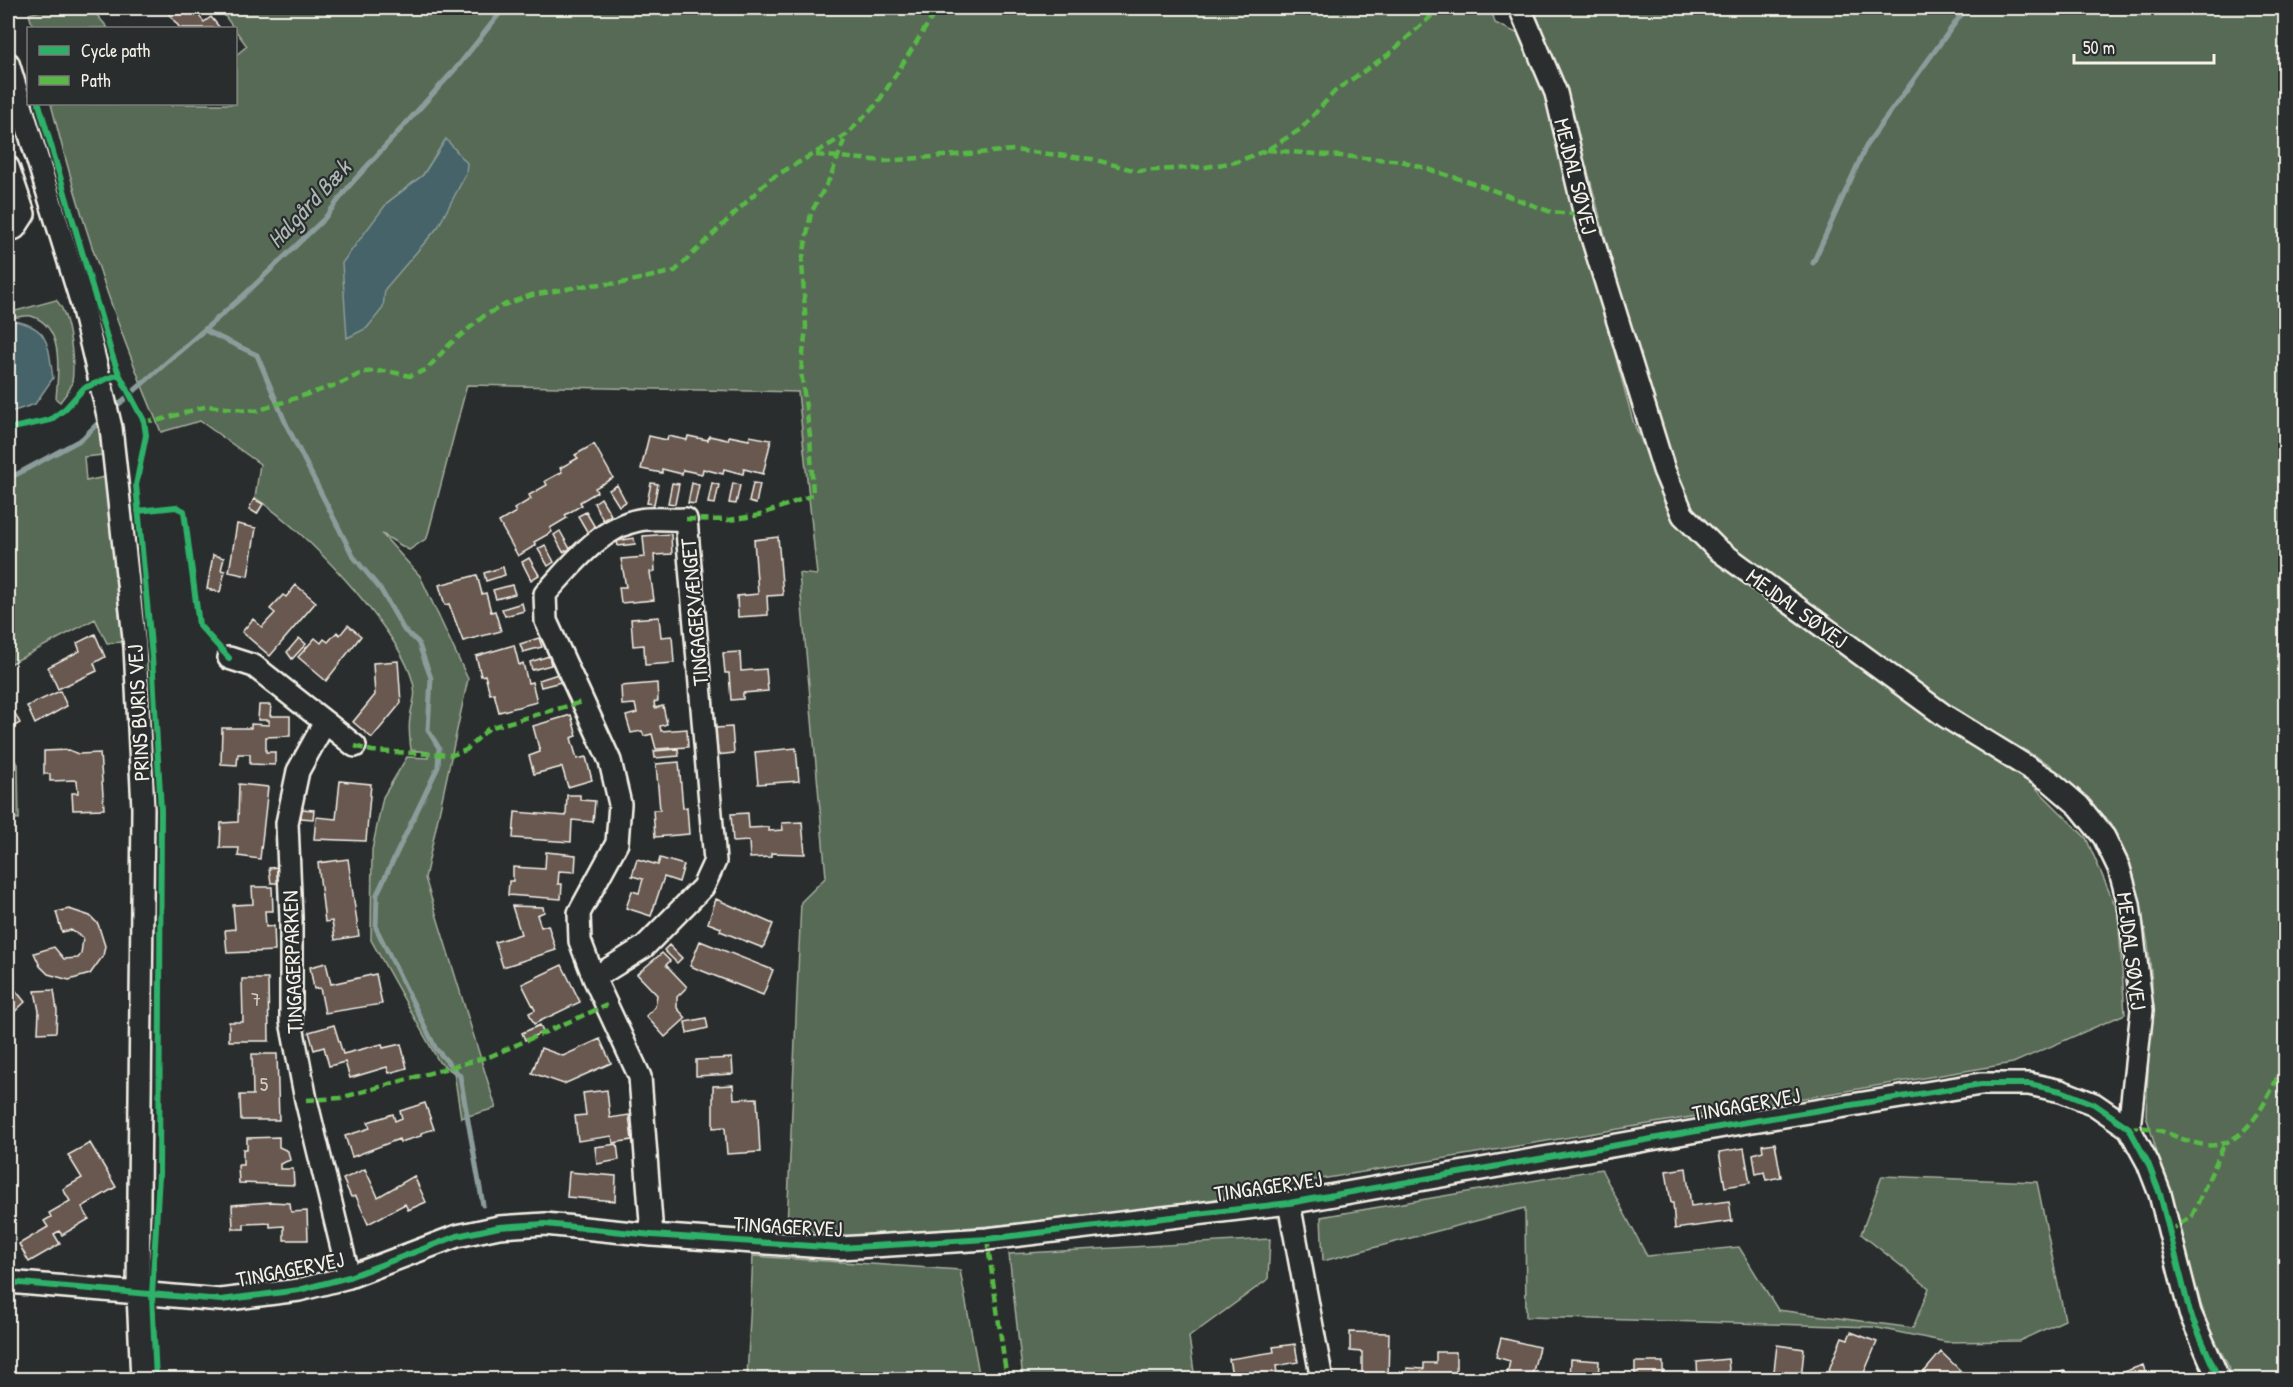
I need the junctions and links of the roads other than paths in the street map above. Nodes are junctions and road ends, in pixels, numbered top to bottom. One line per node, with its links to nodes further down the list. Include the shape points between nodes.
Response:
1 (1520, 8): 9 (street, MEJDAL SØVEJ, via 1556,93 1585,215 1664,470 1683,515 1717,549 1935,710 2050,781 2079,806 2104,837 2119,868 2129,904 2142,1010)
2 (8, 63): 14 (street, PRINS BURIS VEJ, via 81,301 111,428 131,612 142,808)
3 (8, 166): 4 (street, via 24,214 15,228)
4 (8, 231)
5 (229, 658): 6 (street, via 254,666)
6 (325, 722): 7 (street); 12 (street, TINGAGERPARKEN, via 298,771 287,824 291,1021)
7 (355, 746)
8 (594, 978): 8 (street, TINGAGERVÆNGET, via 580,941 579,913 617,843 620,804 610,761 546,621 544,594 583,552 615,529 639,520 686,519 715,861 703,887 644,947); 11 (street, TINGAGERVÆNGET, via 640,1077)
9 (2129, 1128): 10 (street, TINGAGERVEJ, via 2094,1104 2061,1091 2029,1084 1982,1084); 17 (street, TINGAGERVEJ, via 2160,1194 2190,1313)
10 (1289, 1203): 11 (street, TINGAGERVEJ, via 987,1239 840,1248); 16 (street)
11 (652, 1235): 12 (street, TINGAGERVEJ, via 545,1224 499,1227 457,1236)
12 (349, 1277): 14 (street, TINGAGERVEJ, via 299,1290 221,1300)
13 (8, 1282): 14 (street, TINGAGERVEJ)
14 (138, 1294): 15 (street, PRINS BURIS VEJ)
15 (142, 1380)
16 (1322, 1380)
17 (2218, 1380)

